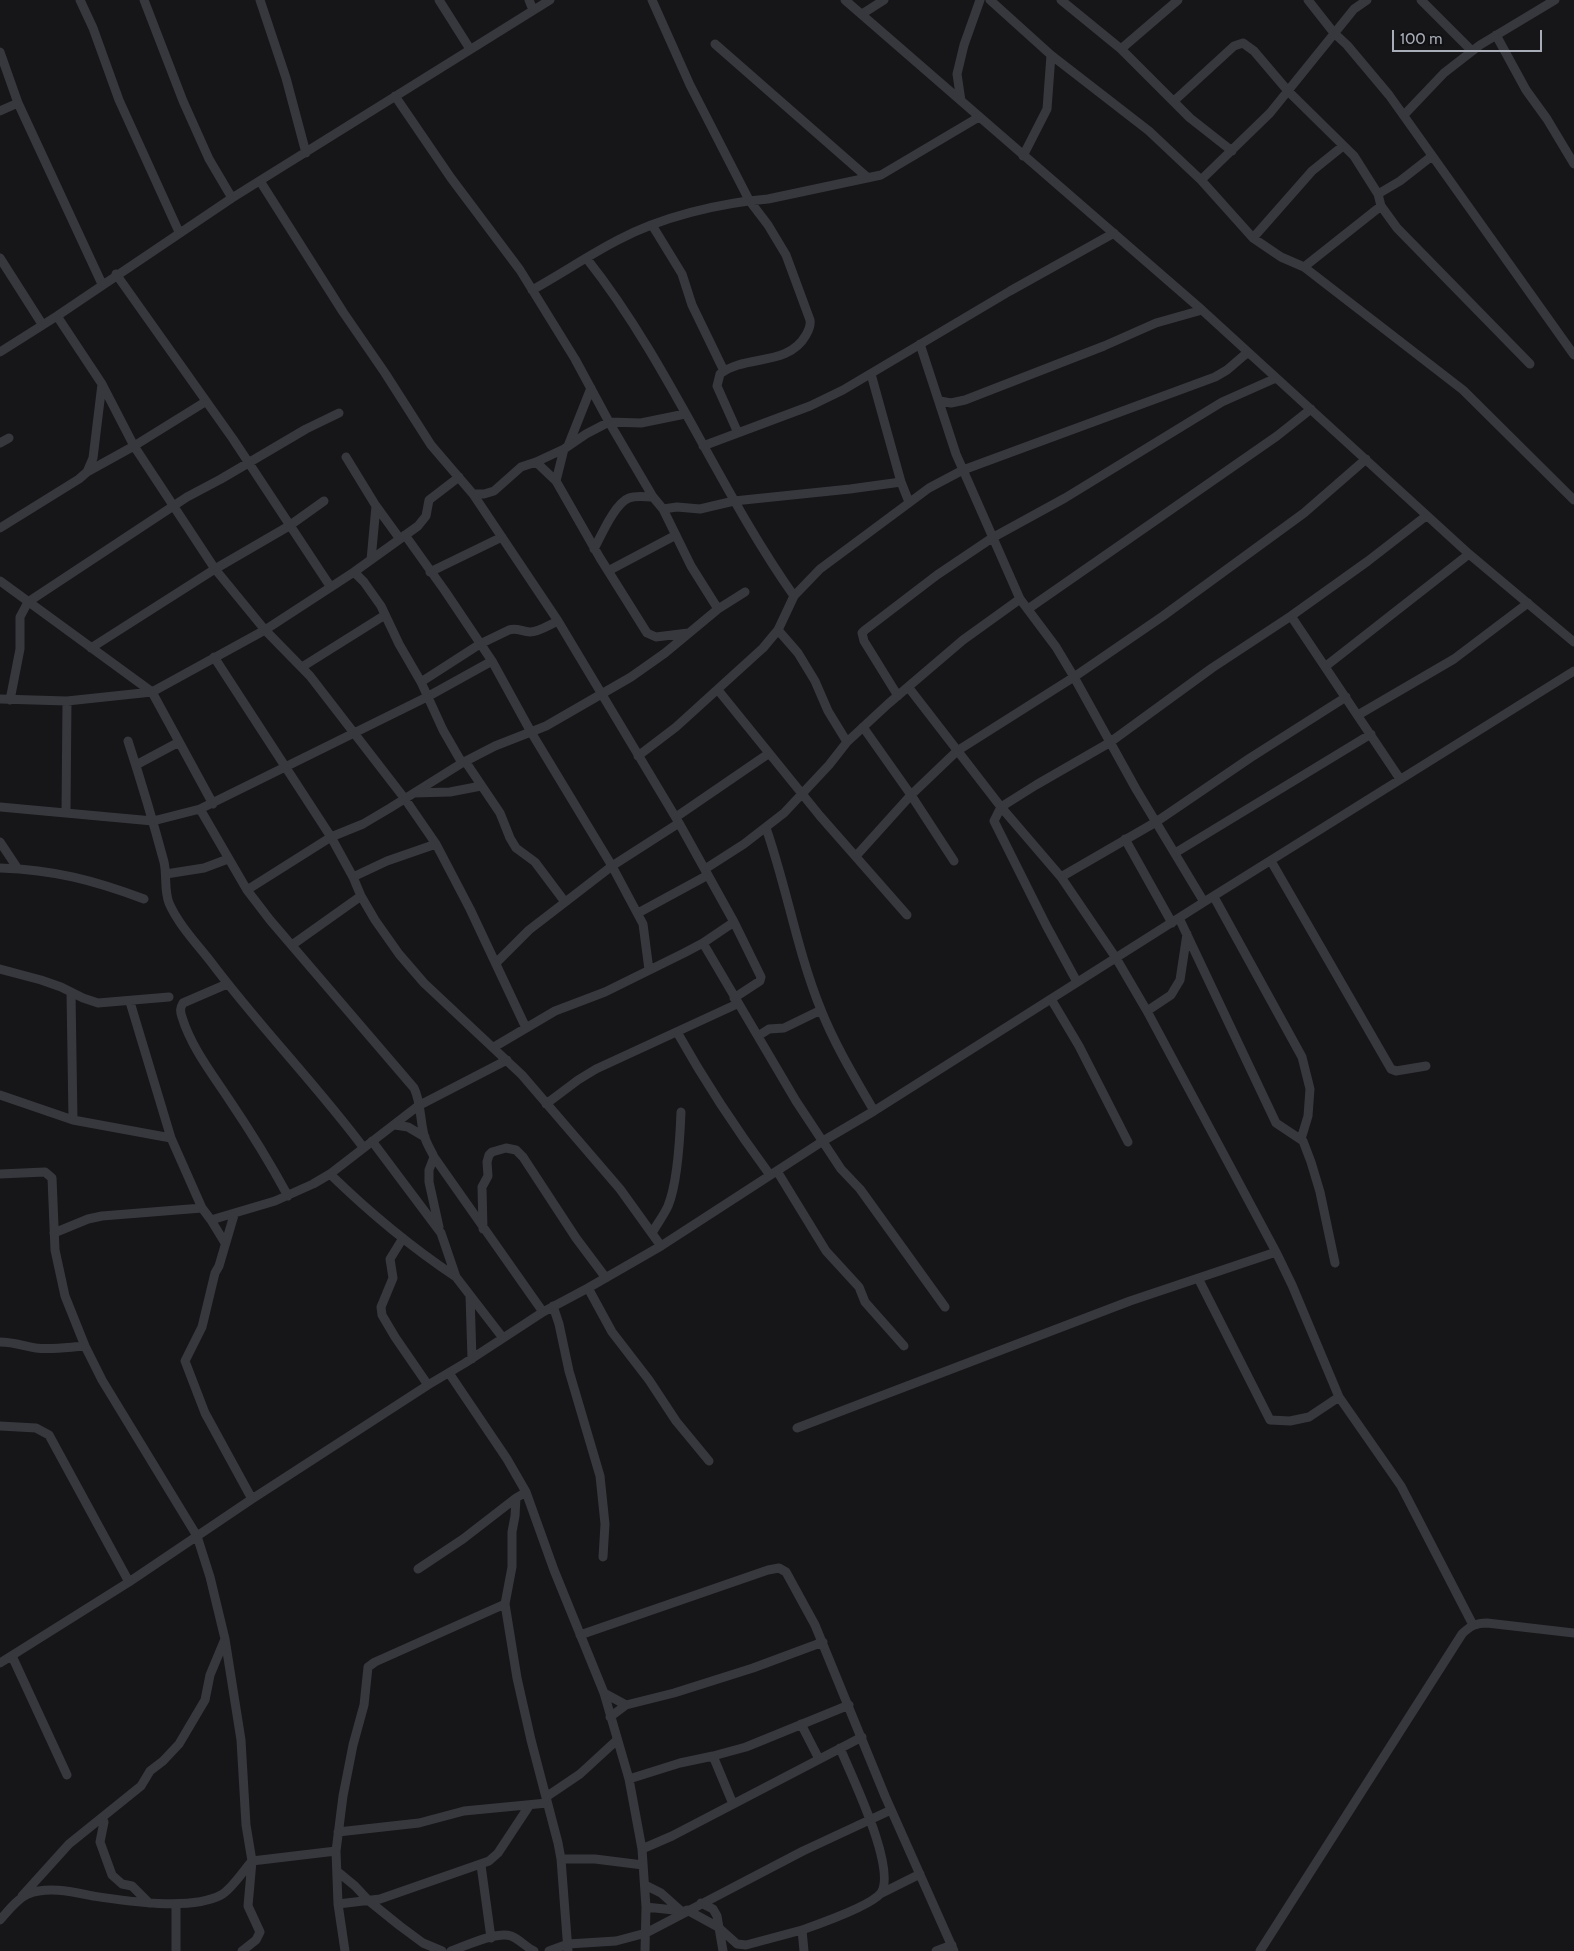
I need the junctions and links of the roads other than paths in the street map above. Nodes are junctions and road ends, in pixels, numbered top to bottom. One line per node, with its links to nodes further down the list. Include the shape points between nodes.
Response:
1 (80, 0): 53 (street, via 119,100)
2 (144, 0): 49 (street, via 183,101 209,159)
3 (260, 0): 41 (street)
4 (439, 0): 25 (street)
5 (528, 0): 20 (street)
6 (550, 0): 20 (street)
7 (652, 0): 50 (street, via 690,85)
8 (845, 0): 21 (street)
9 (884, 0): 21 (street)
10 (980, 0): 33 (street, via 957,74)
11 (990, 0): 29 (street)
12 (1061, 0): 26 (street)
13 (1308, 0): 22 (street)
14 (1367, 0): 19 (street)
15 (1421, 0): 27 (street)
16 (1555, 0): 18 (street)
17 (1171, 2): 26 (street)
18 (1544, 3): 23 (street)
19 (1356, 4): 22 (street)
20 (534, 10): 25 (street)
21 (862, 14): 33 (street)
22 (1334, 33): 31 (street); 37 (street)
23 (1496, 35): 27 (street); 44 (street, via 1526,90)
24 (715, 44): 45 (street)
25 (470, 49): 32 (street)
26 (1121, 49): 34 (street)
27 (1472, 51): 37 (street, via 1444,73)
28 (0, 52): 30 (street)
29 (1051, 55): 42 (street, via 1047,109); 46 (street, via 1149,131)
30 (3, 74): 35 (street)
31 (1288, 91): 34 (street, via 1254,51 1243,44 1234,46); 39 (street); 40 (street)
32 (395, 96): 41 (street); 61 (street)
33 (961, 101): 38 (street)
34 (1174, 101): 40 (street)
35 (18, 103): 36 (street); 60 (street)
36 (0, 111)
37 (1404, 115): 43 (street)
38 (979, 117): 42 (street); 45 (street, via 889,171)
39 (1343, 146): 48 (street, via 1354,156); 55 (street, via 1312,172)
40 (1232, 152): 46 (street)
41 (306, 153): 47 (street)
42 (1023, 156): 54 (street)
43 (1432, 156): 48 (street); 68 (street)
44 (1574, 164)
45 (868, 178): 50 (street)
46 (1201, 180): 55 (street)
47 (260, 181): 49 (street); 93 (street, via 431,445)
48 (1378, 194): 51 (street)
49 (232, 198): 53 (street)
50 (750, 200): 52 (street, via 677,216); 70 (street, via 786,255 811,324 804,339 794,349)
51 (1381, 206): 58 (street); 69 (street, via 1397,228)
52 (652, 225): 57 (street, via 617,240); 70 (street, via 682,274 692,305)
53 (179, 232): 59 (street)
54 (1114, 233): 62 (street); 65 (street)
55 (1253, 238): 58 (street, via 1281,257)
56 (0, 258): 64 (street)
57 (587, 259): 61 (street); 79 (street, via 621,305)
58 (1304, 267): 98 (street, via 1463,390)
59 (116, 274): 60 (street); 76 (street)
60 (102, 284): 63 (street)
61 (532, 290): 74 (street)
62 (1202, 310): 67 (street); 75 (street, via 1156,323 965,400)
63 (57, 316): 64 (street); 73 (street)
64 (42, 324): 66 (street)
65 (920, 344): 71 (street); 75 (street)
66 (0, 352)
67 (1248, 352): 72 (street); 91 (street, via 1215,377)
68 (1574, 355)
69 (1530, 364)
70 (724, 371): 81 (street, via 718,376 717,386)
71 (870, 374): 81 (street, via 816,404); 95 (street)
72 (1276, 378): 77 (street); 111 (street, via 1222,402 1065,498)
73 (102, 384): 84 (street); 92 (street, via 93,458)
74 (591, 388): 80 (street); 86 (street)
75 (940, 401): 91 (street)
76 (205, 402): 84 (street); 89 (street)
77 (1311, 410): 88 (street); 126 (street)
78 (339, 413): 89 (street)
79 (685, 414): 80 (street, via 640,423); 85 (street)
80 (609, 422): 86 (street); 97 (street)
81 (738, 433): 85 (street)
82 (10, 438): 83 (street)
83 (0, 443)
84 (134, 446): 92 (street); 102 (street)
85 (703, 446): 100 (street)
86 (566, 448): 90 (street); 94 (street)
87 (346, 456): 103 (street)
88 (1366, 459): 105 (street); 142 (street, via 1296,519)
89 (248, 462): 102 (street); 106 (street)
90 (536, 462): 94 (street); 96 (street, via 516,470 494,491)
91 (963, 470): 101 (street); 111 (street)
92 (87, 472): 107 (street)
93 (459, 478): 96 (street); 109 (street, via 430,500 425,518)
94 (556, 481): 112 (street)
95 (901, 482): 100 (street); 101 (street)
96 (473, 494): 110 (street)
97 (653, 497): 104 (street); 112 (street, via 631,497 623,502)
98 (1574, 500)
99 (324, 501): 106 (street)
100 (734, 501): 104 (street, via 700,508); 122 (street, via 758,544)
101 (909, 502): 122 (street, via 831,560)
102 (174, 505): 115 (street); 124 (street)
103 (376, 506): 109 (street); 114 (street)
104 (663, 509): 108 (street)
105 (1426, 516): 113 (street); 129 (street)
106 (289, 526): 115 (street); 120 (street)
107 (0, 528)
108 (676, 535): 116 (street); 127 (street)
109 (402, 537): 114 (street); 118 (street)
110 (502, 538): 118 (street); 130 (street)
111 (992, 538): 123 (street); 148 (street, via 862,632 864,641)
112 (594, 549): 116 (street)
113 (1469, 554): 125 (street); 139 (street)
114 (371, 560): 117 (street)
115 (215, 569): 131 (street); 136 (street)
116 (608, 571): 133 (street, via 651,636)
117 (354, 572): 120 (street); 128 (street)
118 (430, 572): 135 (street)
119 (0, 581): 124 (street)
120 (330, 586): 131 (street)
121 (745, 592): 127 (street)
122 (794, 596): 132 (street)
123 (1020, 599): 126 (street); 144 (street, via 963,640)
124 (28, 602): 136 (street); 152 (street, via 20,618 20,649)
125 (1528, 603): 134 (street); 154 (street, via 1454,658)
126 (1028, 609): 142 (street)
127 (718, 610): 133 (street)
128 (385, 615): 140 (street); 143 (street)
129 (1292, 616): 139 (street); 162 (street, via 1212,668)
130 (558, 621): 135 (street, via 536,631 514,628); 147 (street)
131 (265, 630): 137 (street); 140 (street)
132 (778, 630): 145 (street); 161 (street, via 815,681)
133 (688, 633): 147 (street, via 649,666)
134 (1574, 642)
135 (480, 644): 138 (street); 143 (street)
136 (91, 648): 146 (street)
137 (214, 657): 146 (street); 168 (street)
138 (492, 661): 149 (street); 157 (street)
139 (1326, 666): 150 (street)
140 (302, 667): 156 (street)
141 (1574, 671): 169 (street)
142 (1074, 677): 162 (street); 163 (street)
143 (421, 682): 149 (street)
144 (909, 688): 148 (street); 163 (street)
145 (718, 690): 164 (street); 165 (street)
146 (152, 692): 153 (street); 160 (street)
147 (601, 695): 157 (street); 165 (street)
148 (898, 696): 155 (street)
149 (427, 697): 156 (street); 166 (street)
150 (1346, 697): 154 (street); 182 (street)
151 (0, 699): 152 (street)
152 (10, 700): 153 (street)
153 (67, 701): 179 (street)
154 (1358, 715): 158 (street)
155 (864, 727): 161 (street); 173 (street)
156 (354, 732): 168 (street); 174 (street)
157 (531, 732): 166 (street); 193 (street)
158 (1371, 734): 169 (street); 188 (street)
159 (128, 741): 167 (street)
160 (179, 742): 167 (street); 175 (street)
161 (847, 742): 172 (street)
162 (1109, 743): 177 (street); 182 (street)
163 (957, 751): 173 (street); 177 (street)
164 (768, 754): 172 (street); 180 (street)
165 (638, 756): 180 (street)
166 (463, 762): 170 (street); 171 (street)
167 (136, 764): 181 (street)
168 (285, 768): 175 (street); 184 (street)
169 (1400, 779): 192 (street)
170 (481, 786): 171 (street, via 450,792); 204 (street, via 500,813 516,848 535,862)
171 (414, 793): 174 (street)
172 (802, 794): 183 (street); 189 (street)
173 (911, 794): 189 (street); 191 (street)
174 (405, 799): 184 (street, via 362,824); 187 (street)
175 (213, 804): 178 (street)
176 (0, 807): 179 (street)
177 (1001, 807): 199 (street); 217 (street, via 994,821)
178 (200, 809): 181 (street); 190 (street)
179 (66, 813): 181 (street)
180 (678, 820): 193 (street); 196 (street)
181 (153, 821): 197 (street)
182 (1156, 822): 185 (street); 188 (street)
183 (766, 828): 196 (street); 224 (street)
184 (331, 837): 198 (street); 200 (street)
185 (1125, 839): 199 (street); 208 (street)
186 (0, 842): 195 (street)
187 (436, 844): 198 (street, via 386,861); 214 (street)
188 (1175, 853): 205 (street)
189 (856, 856): 207 (street)
190 (228, 859): 197 (street, via 204,868); 200 (street)
191 (954, 861)
192 (1271, 861): 202 (street); 231 (street, via 1391,1069)
193 (612, 866): 204 (street); 206 (street)
194 (0, 868): 195 (street)
195 (18, 869): 203 (street, via 81,878)
196 (706, 872): 206 (street); 209 (street)
197 (166, 874): 218 (street, via 170,904)
198 (353, 877): 201 (street)
199 (1061, 877): 213 (street)
200 (247, 890): 212 (street)
201 (361, 896): 212 (street); 229 (street, via 399,954 424,982)
202 (1214, 896): 205 (street); 241 (street, via 1302,1058 1310,1089 1308,1116)
203 (144, 899)
204 (565, 902): 214 (street, via 529,930)
205 (1204, 902): 208 (street)
206 (638, 913): 216 (street, via 645,931)
207 (907, 915)
208 (1175, 921): 210 (street); 213 (street)
209 (734, 922): 211 (street); 222 (street, via 761,977)
210 (1187, 933): 225 (street, via 1180,980 1171,995); 241 (street, via 1276,1123)
211 (703, 943): 216 (street); 222 (street)
212 (292, 945): 234 (street, via 408,1080 417,1094)
213 (1116, 958): 217 (street); 225 (street)
214 (496, 963): 226 (street)
215 (0, 970): 219 (street, via 41,980)
216 (649, 970): 226 (street, via 556,1011)
217 (1077, 982): 221 (street)
218 (227, 984): 245 (street); 250 (street, via 184,1003 180,1010 182,1018 207,1066)
219 (71, 992): 223 (street, via 98,1003); 237 (street)
220 (169, 998): 223 (street)
221 (1051, 998): 235 (street); 244 (street)
222 (735, 1001): 227 (street); 228 (street)
223 (130, 1002): 240 (street)
224 (821, 1010): 228 (street, via 784,1028 769,1029); 235 (street)
225 (1147, 1011): 261 (street)
226 (526, 1028): 229 (street)
227 (677, 1032): 233 (street, via 596,1068); 247 (street, via 731,1122)
228 (758, 1036): 243 (street)
229 (494, 1047): 230 (street)
230 (507, 1060): 233 (street); 234 (street)
231 (1426, 1066)
232 (0, 1095): 237 (street)
233 (546, 1104): 257 (street, via 609,1176)
234 (418, 1106): 238 (street); 239 (street)
235 (874, 1111): 243 (street)
236 (681, 1112): 257 (street, via 671,1196)
237 (73, 1120): 240 (street)
238 (395, 1125): 239 (street, via 408,1127); 242 (street)
239 (425, 1137): 246 (street)
240 (171, 1138): 251 (street)
241 (1301, 1139): 262 (street, via 1312,1162)
242 (372, 1141): 245 (street); 256 (street)
243 (823, 1141): 247 (street); 269 (street)
244 (1128, 1142)
245 (363, 1147): 249 (street)
246 (434, 1158): 254 (street); 256 (street, via 428,1182)
247 (774, 1173): 260 (street); 274 (street, via 826,1251 859,1287 865,1302)
248 (0, 1174): 255 (street, via 49,1174 52,1178)
249 (330, 1174): 250 (street); 258 (street)
250 (288, 1196): 252 (street)
251 (202, 1208): 253 (street); 255 (street, via 102,1216)
252 (234, 1214): 253 (street); 259 (street)
253 (211, 1220): 259 (street)
254 (483, 1229): 264 (street, via 482,1187 488,1176 489,1155 506,1148 516,1150); 270 (street)
255 (54, 1233): 273 (street, via 65,1296)
256 (441, 1233): 263 (street)
257 (652, 1233): 260 (street)
258 (403, 1238): 263 (street); 277 (street, via 390,1259 393,1278 382,1301 382,1315)
259 (225, 1243): 284 (street, via 204,1311 202,1328 185,1361 205,1413)
260 (661, 1246): 264 (street)
261 (1276, 1252): 265 (street); 278 (street)
262 (1335, 1263)
263 (456, 1277): 267 (street)
264 (606, 1278): 266 (street)
265 (1198, 1278): 278 (street, via 1270,1420 1290,1421 1309,1417); 280 (street)
266 (588, 1288): 268 (street); 281 (street, via 612,1332)
267 (470, 1295): 271 (street); 275 (street)
268 (553, 1306): 270 (street); 286 (street, via 600,1476 605,1524)
269 (945, 1308)
270 (542, 1312): 271 (street)
271 (503, 1338): 275 (street)
272 (0, 1342): 273 (street, via 17,1342 35,1348)
273 (85, 1346): 285 (street, via 102,1380)
274 (904, 1346)
275 (472, 1359): 276 (street)
276 (449, 1373): 277 (street); 282 (street)
277 (428, 1385): 284 (street)
278 (1339, 1397): 290 (street, via 1400,1486)
279 (0, 1426): 288 (street, via 36,1428 48,1435)
280 (797, 1428)
281 (709, 1461)
282 (526, 1492): 283 (street); 292 (street)
283 (516, 1498): 287 (street); 289 (street, via 512,1567)
284 (252, 1499): 285 (street)
285 (197, 1536): 288 (street); 293 (street)
286 (603, 1557)
287 (418, 1569)
288 (129, 1582): 295 (street)
289 (505, 1604): 309 (street, via 530,1740); 317 (street, via 368,1667 364,1705 353,1745)
290 (1472, 1625): 291 (street, via 1487,1622); 354 (street, via 1462,1634)
291 (1574, 1633)
292 (580, 1635): 294 (street, via 779,1568 792,1580); 297 (street)
293 (225, 1638): 315 (street, via 210,1675 205,1700 190,1728 179,1744 150,1771 141,1786); 321 (street, via 241,1740 246,1825)
294 (823, 1642): 298 (street, via 753,1668); 299 (street)
295 (12, 1656): 296 (street); 307 (street)
296 (0, 1662)
297 (604, 1693): 298 (street); 300 (street)
298 (626, 1705): 300 (street)
299 (849, 1705): 301 (street); 302 (street)
300 (610, 1717): 303 (street)
301 (801, 1724): 305 (street, via 746,1747); 306 (street)
302 (862, 1738): 304 (street); 314 (street)
303 (616, 1740): 308 (street); 310 (street)
304 (840, 1748): 306 (street); 316 (street)
305 (713, 1756): 308 (street); 312 (street)
306 (818, 1759): 312 (street)
307 (67, 1775)
308 (628, 1779): 318 (street)
309 (543, 1786): 310 (street); 311 (street)
310 (559, 1788): 311 (street)
311 (547, 1800): 313 (street); 320 (street)
312 (733, 1804): 318 (street)
313 (529, 1806): 317 (street, via 464,1812 419,1823); 322 (street, via 494,1858)
314 (891, 1810): 316 (street); 325 (street)
315 (102, 1819): 328 (street, via 69,1844); 330 (street, via 100,1842 112,1874 117,1881 132,1886)
316 (871, 1821): 327 (street, via 883,1861); 333 (street, via 803,1851)
317 (338, 1832): 319 (street)
318 (642, 1849): 323 (street)
319 (336, 1851): 321 (street); 324 (street)
320 (561, 1859): 323 (street); 341 (street)
321 (252, 1861): 331 (street, via 222,1895); 344 (street, via 248,1906 260,1932 256,1940)
322 (481, 1865): 329 (street); 340 (street)
323 (643, 1865): 326 (street)
324 (338, 1872): 329 (street); 332 (street)
325 (920, 1874): 327 (street); 342 (street)
326 (645, 1884): 334 (street); 335 (street)
327 (880, 1894): 338 (street, via 859,1907)
328 (19, 1900): 330 (street, via 42,1891 66,1891); 336 (street)
329 (369, 1901): 332 (street); 346 (street, via 423,1944)
330 (149, 1903): 331 (street)
331 (176, 1904): 343 (street)
332 (338, 1904): 345 (street)
333 (701, 1904): 335 (street); 337 (street, via 716,1912)
334 (646, 1907): 335 (street); 339 (street)
335 (684, 1911): 337 (street); 339 (street)
336 (0, 1920)
337 (718, 1927): 338 (street, via 731,1940 746,1945); 351 (street)
338 (802, 1930): 352 (street)
339 (646, 1933): 341 (street); 350 (street)
340 (491, 1938): 347 (street); 348 (street, via 505,1934)
341 (568, 1948): 349 (street)
342 (953, 1948): 353 (street)
343 (176, 1951)
344 (242, 1951)
345 (345, 1951)
346 (442, 1951)
347 (451, 1951)
348 (534, 1951)
349 (549, 1951)
350 (645, 1951)
351 (722, 1951)
352 (804, 1951)
353 (936, 1951)
354 (1260, 1951)

